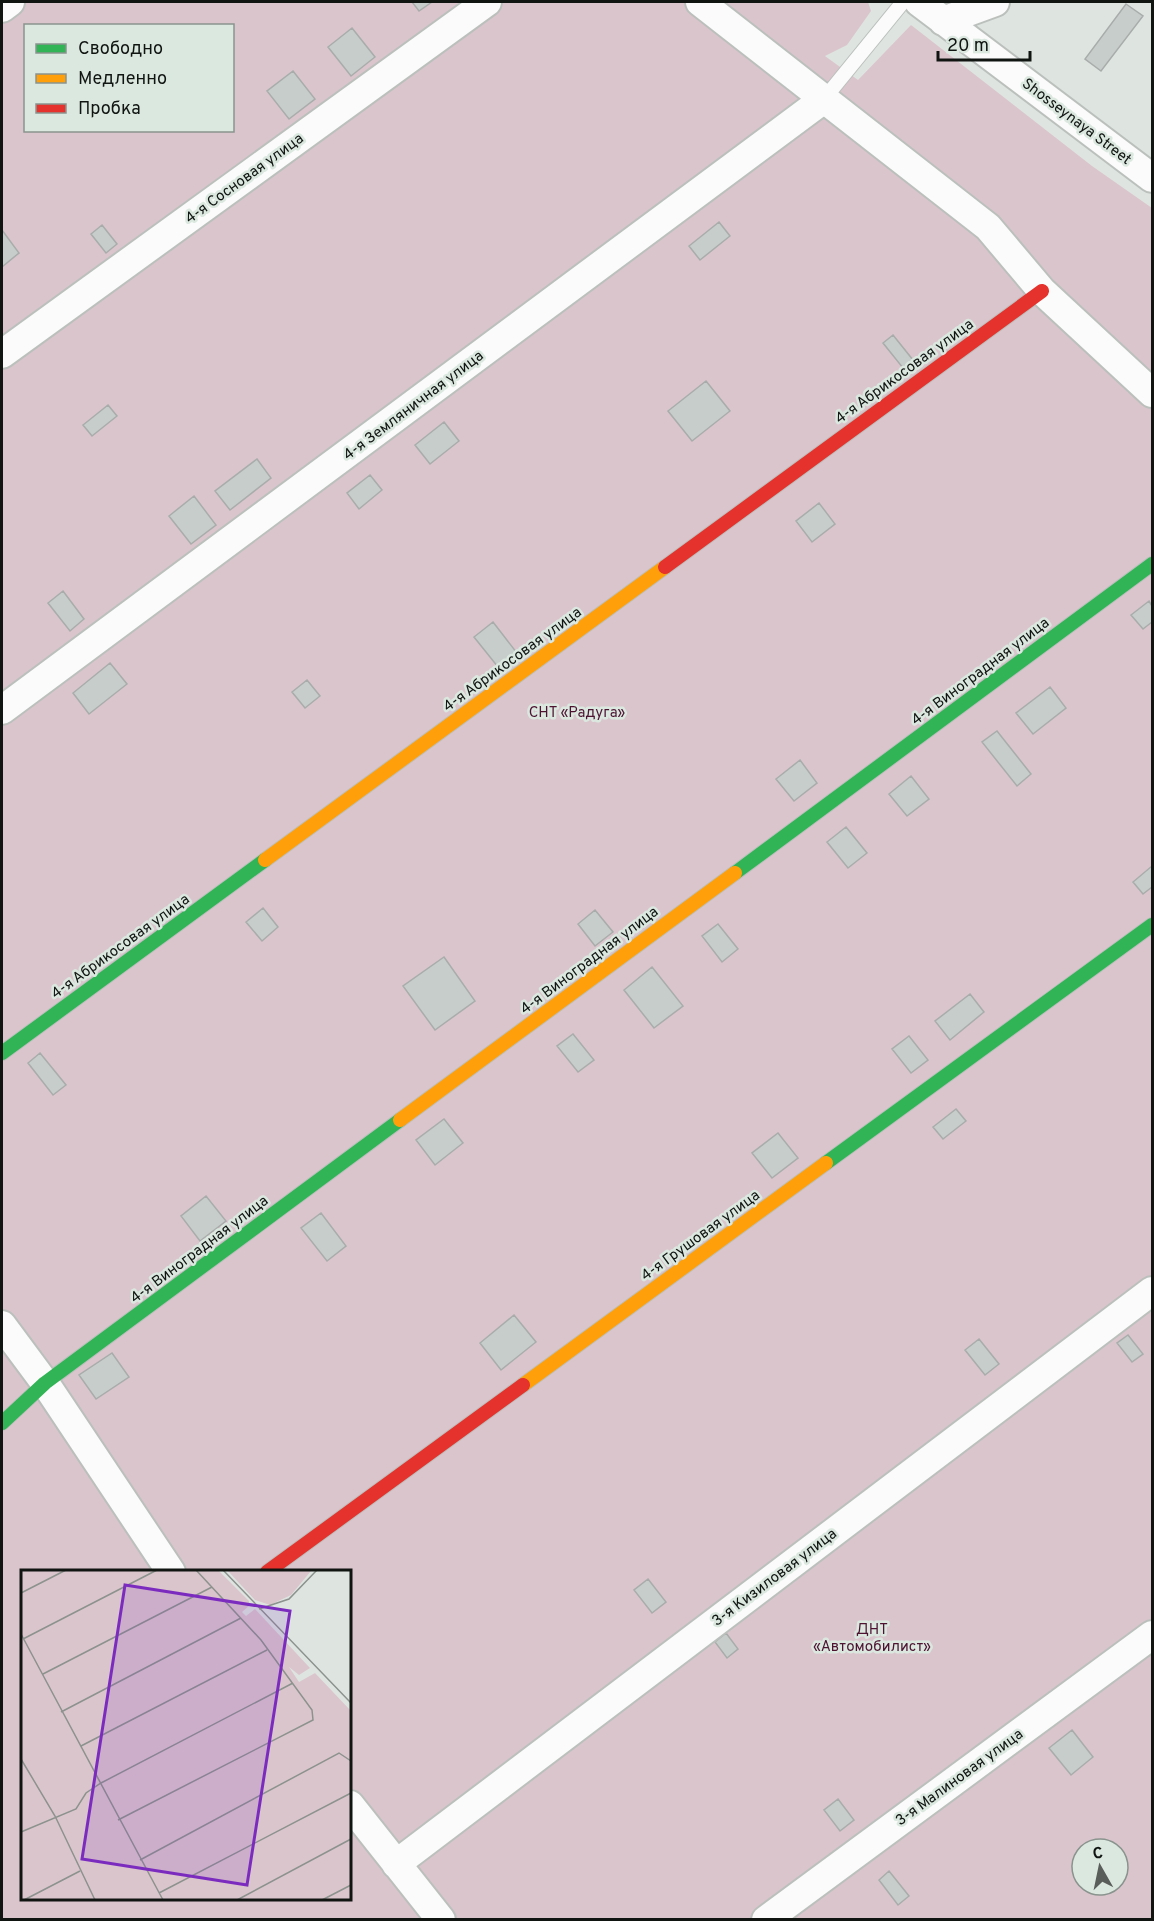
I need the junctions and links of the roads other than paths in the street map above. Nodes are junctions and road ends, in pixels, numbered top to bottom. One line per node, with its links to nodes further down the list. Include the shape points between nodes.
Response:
1 (10, 2): 7 (street)
2 (487, 2): 12 (street, 4-я Сосновая улица)
3 (700, 2): 9 (street)
4 (903, 2): 9 (lane)
5 (918, 2): 8 (street, Shosseynaya Street)
6 (995, 2): 8 (street)
7 (2, 8)
8 (943, 21): 10 (street, Shosseynaya Street)
9 (824, 99): 11 (street, via 988,227); 15 (street, 4-я Земляничная улица)
10 (1152, 178)
11 (1042, 291): 13 (street); 17 (street, 4-я Абрикосовая улица)
12 (2, 354)
13 (1152, 393)
14 (1152, 564): 20 (street, 4-я Виноградная улица)
15 (2, 710)
16 (1152, 925): 23 (street, 4-я Грушовая улица)
17 (2, 1053)
18 (1152, 1291): 26 (street, 3-я Кизиловая улица)
19 (2, 1325): 20 (street)
20 (45, 1383): 21 (street, 4-я Виноградная улица); 22 (street)
21 (2, 1423)
22 (170, 1570)
23 (270, 1570)
24 (1152, 1635): 28 (street, 3-я Малиновая улица)
25 (351, 1806): 26 (street)
26 (396, 1864): 27 (street)
27 (441, 1920)
28 (766, 1920)

